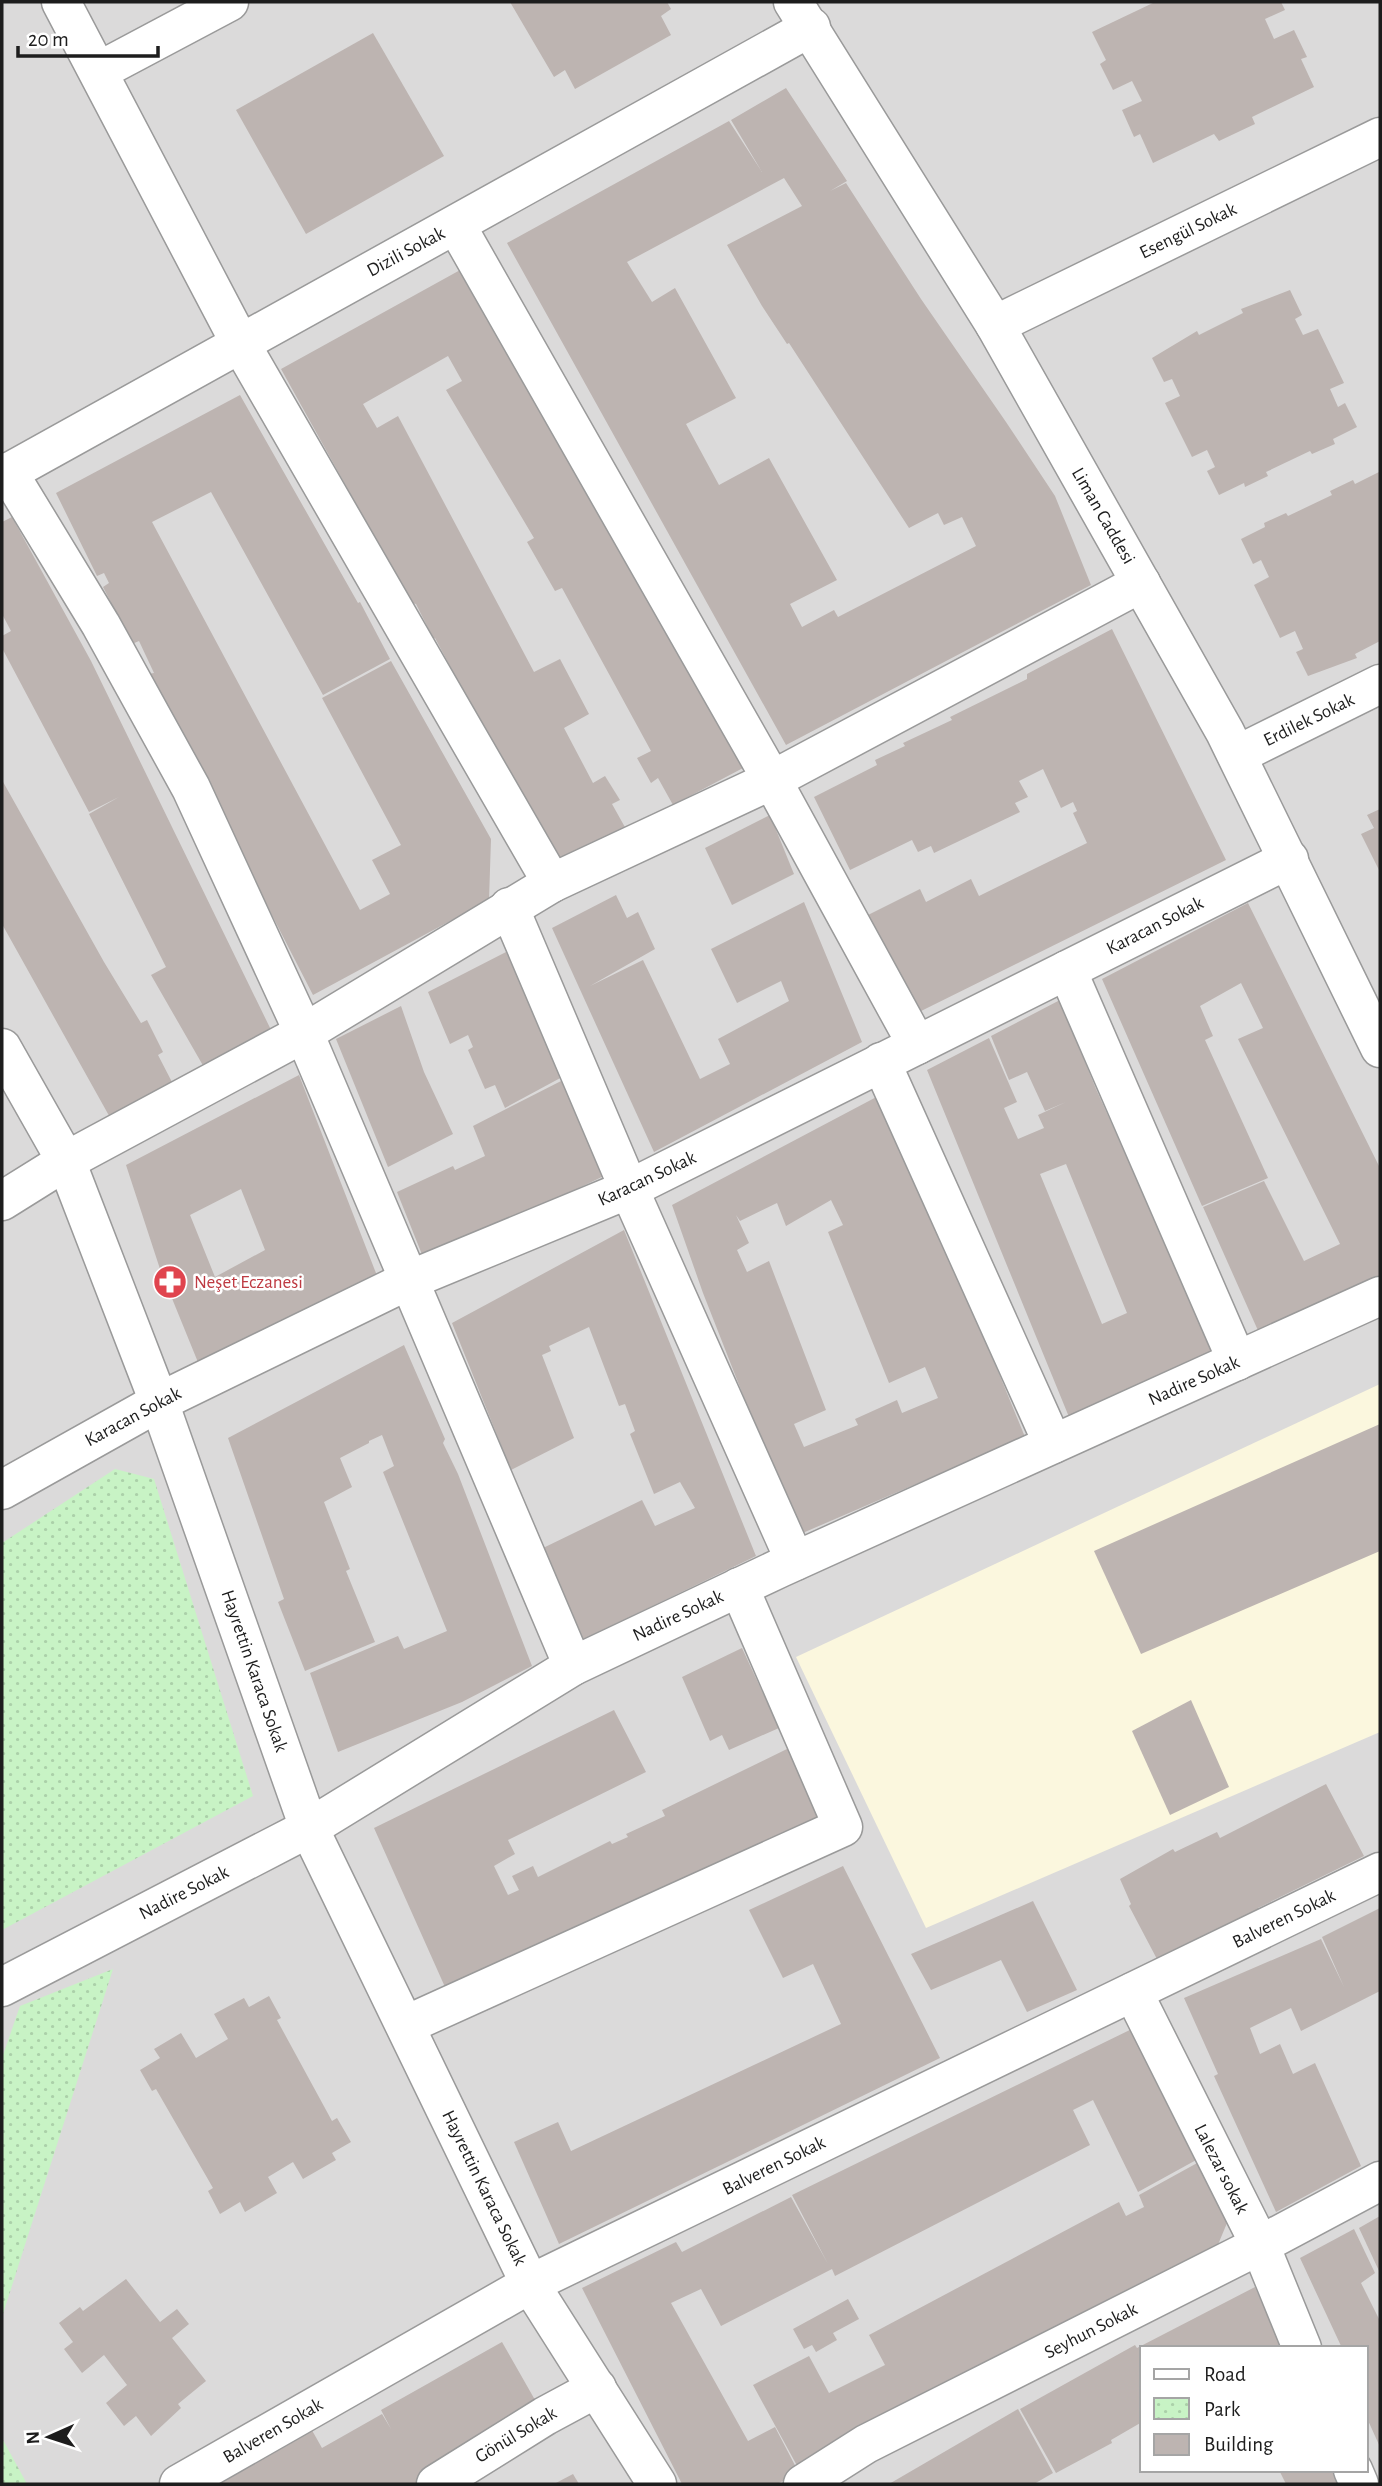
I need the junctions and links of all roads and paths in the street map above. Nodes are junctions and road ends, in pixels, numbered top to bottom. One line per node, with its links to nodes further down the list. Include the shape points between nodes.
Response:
1 (61, 2): 4 (street)
2 (229, 2): 4 (street)
3 (802, 15): 6 (street, Dizili Sokak); 7 (street, Liman Caddesi)
4 (99, 71): 8 (street)
5 (1380, 137): 7 (street, Esengül Sokak)
6 (457, 225): 8 (street, Dizili Sokak); 13 (street)
7 (995, 325): 10 (street, Liman Caddesi)
8 (239, 341): 9 (street, Dizili Sokak); 15 (street)
9 (5, 474): 18 (street, via 101,625 191,788)
10 (1142, 583): 12 (street, Liman Caddesi); 13 (street)
11 (1380, 684): 12 (street, Erdilek Sokak)
12 (1237, 755): 14 (street, Liman Caddesi)
13 (772, 780): 15 (street); 19 (street)
14 (1289, 859): 17 (street, Karacan Sokak); 21 (street, Liman Caddesi)
15 (552, 883): 16 (street)
16 (509, 907): 18 (street); 24 (street)
17 (1067, 970): 19 (street, Karacan Sokak); 28 (street)
18 (304, 1033): 23 (street); 26 (street)
19 (917, 1045): 22 (street, Karacan Sokak)
20 (2, 1048): 23 (street, Hayrettin Karaca Sokak)
21 (1380, 1048)
22 (881, 1062): 24 (street, Karacan Sokak); 30 (street)
23 (65, 1161): 25 (street); 29 (street, Hayrettin Karaca Sokak)
24 (629, 1189): 26 (street, Karacan Sokak); 32 (street)
25 (2, 1201)
26 (407, 1282): 29 (street, Karacan Sokak); 34 (street)
27 (1380, 1296): 28 (street, Nadire Sokak)
28 (1237, 1361): 30 (street, Nadire Sokak)
29 (159, 1402): 31 (street, Karacan Sokak); 35 (street, Hayrettin Karaca Sokak)
30 (1053, 1444): 32 (street, Nadire Sokak)
31 (2, 1490)
32 (795, 1561): 33 (street, Nadire Sokak)
33 (738, 1587): 34 (street, Nadire Sokak); 39 (street, via 843,1827)
34 (573, 1665): 35 (street, Nadire Sokak)
35 (309, 1828): 37 (street, Nadire Sokak); 39 (street, Hayrettin Karaca Sokak)
36 (1380, 1872): 38 (street, Balveren Sokak)
37 (2, 1987)
38 (1133, 1992): 41 (street, Lalezar sokak); 42 (street, Balveren Sokak)
39 (406, 2025): 42 (street, Hayrettin Karaca Sokak)
40 (1380, 2181): 41 (street, Seyhun Sokak)
41 (1260, 2245): 43 (street, Lalezar sokak); 48 (street, Seyhun Sokak, via 866,2444)
42 (530, 2284): 44 (street, Hayrettin Karaca Sokak); 45 (street, Balveren Sokak)
43 (1301, 2346)
44 (597, 2388): 46 (street, Gönül Sokak); 47 (street, Hayrettin Karaca Sokak)
45 (179, 2484)
46 (436, 2484)
47 (657, 2484)
48 (803, 2484)

